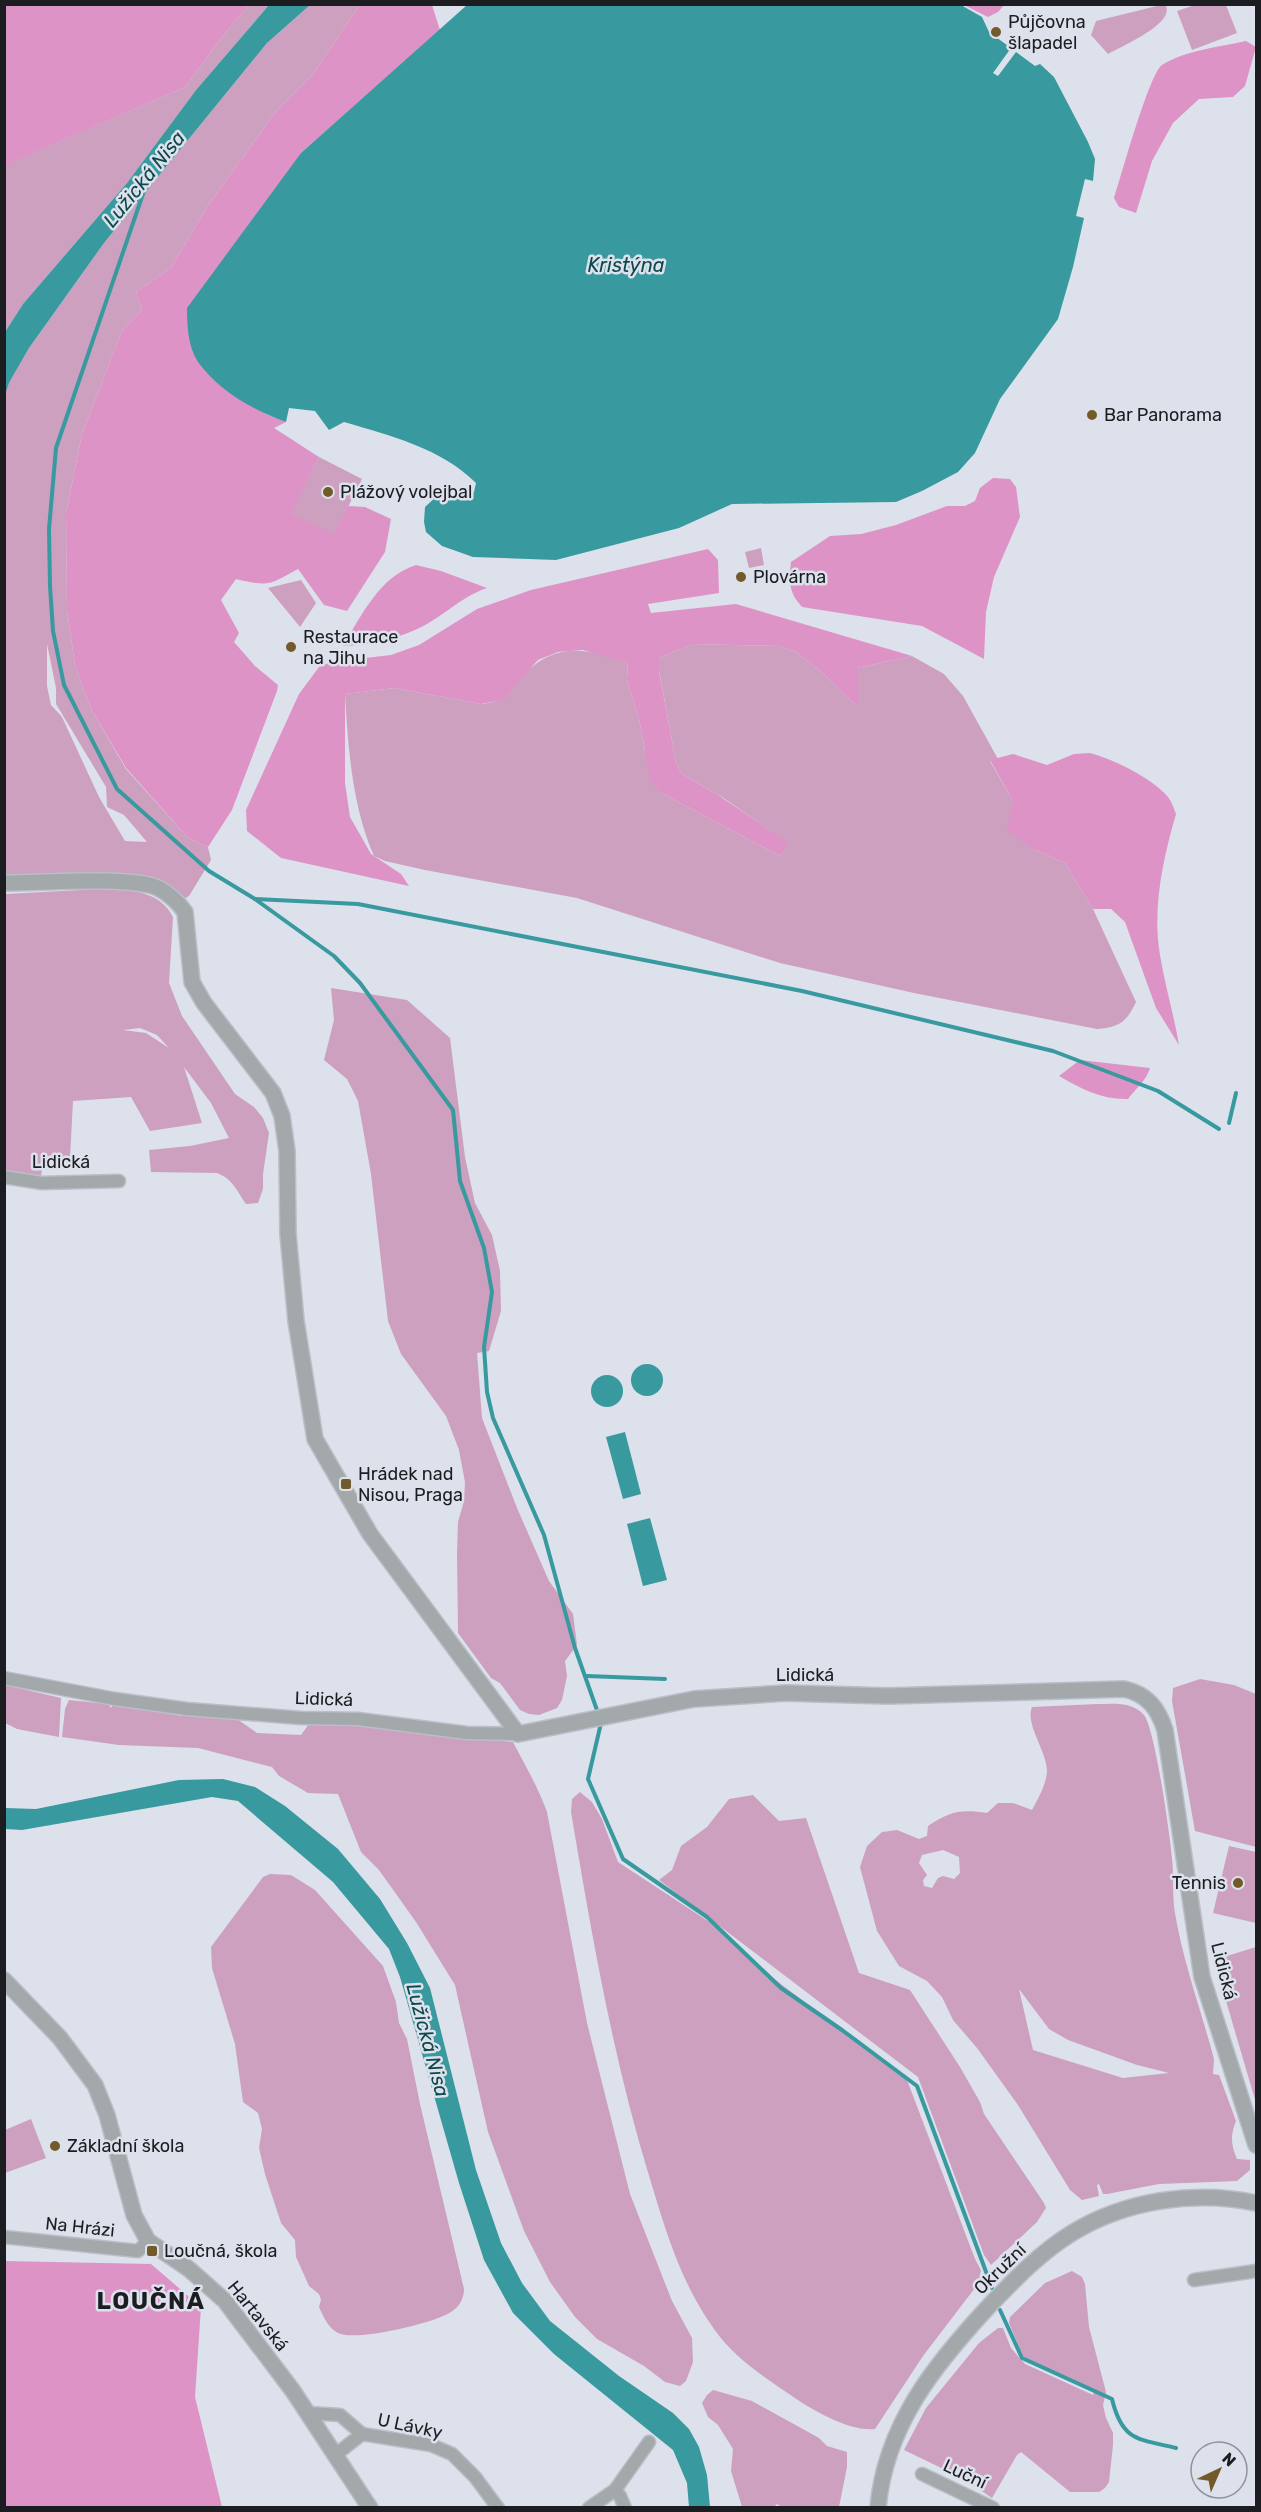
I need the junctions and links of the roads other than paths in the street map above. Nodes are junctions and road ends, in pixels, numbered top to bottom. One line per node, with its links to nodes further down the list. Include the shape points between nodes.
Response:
1 (4, 883): 5 (street, via 149,885 165,893 185,912 192,982 273,1093 282,1116 296,1320 315,1439 370,1534)
2 (4, 1177): 3 (street, Lidická, via 42,1184)
3 (119, 1181)
4 (4, 1678): 5 (street, Lidická, via 187,1709)
5 (518, 1734): 7 (street, Lidická, via 694,1699 786,1693 888,1696 1124,1689 1142,1695 1156,1709 1165,1730 1202,1977)
6 (4, 1980): 10 (street, Hartavská, via 60,2038 95,2085 134,2215)
7 (1257, 2145)
8 (1257, 2204): 23 (street, Okružní, via 1225,2199 1165,2200 1124,2210 1072,2233 1053,2246 974,2323 917,2393 887,2458)
9 (4, 2237): 10 (street, Na Hrázi, via 138,2250)
10 (148, 2241): 13 (street, Hartavská, via 189,2269 225,2301)
11 (1257, 2271): 12 (street)
12 (1194, 2280)
13 (307, 2412): 14 (street, U Lávky, via 340,2415); 16 (street, Hartavská)
14 (362, 2434): 16 (street, U Lávky); 20 (street, U Lávky, via 431,2445 452,2454)
15 (649, 2442): 18 (street)
16 (334, 2456): 19 (street, Hartavská)
17 (922, 2474): 24 (street, Luční)
18 (615, 2490): 21 (street); 22 (street)
19 (370, 2508)
20 (498, 2508)
21 (589, 2508)
22 (625, 2508)
23 (878, 2508)
24 (993, 2508)

